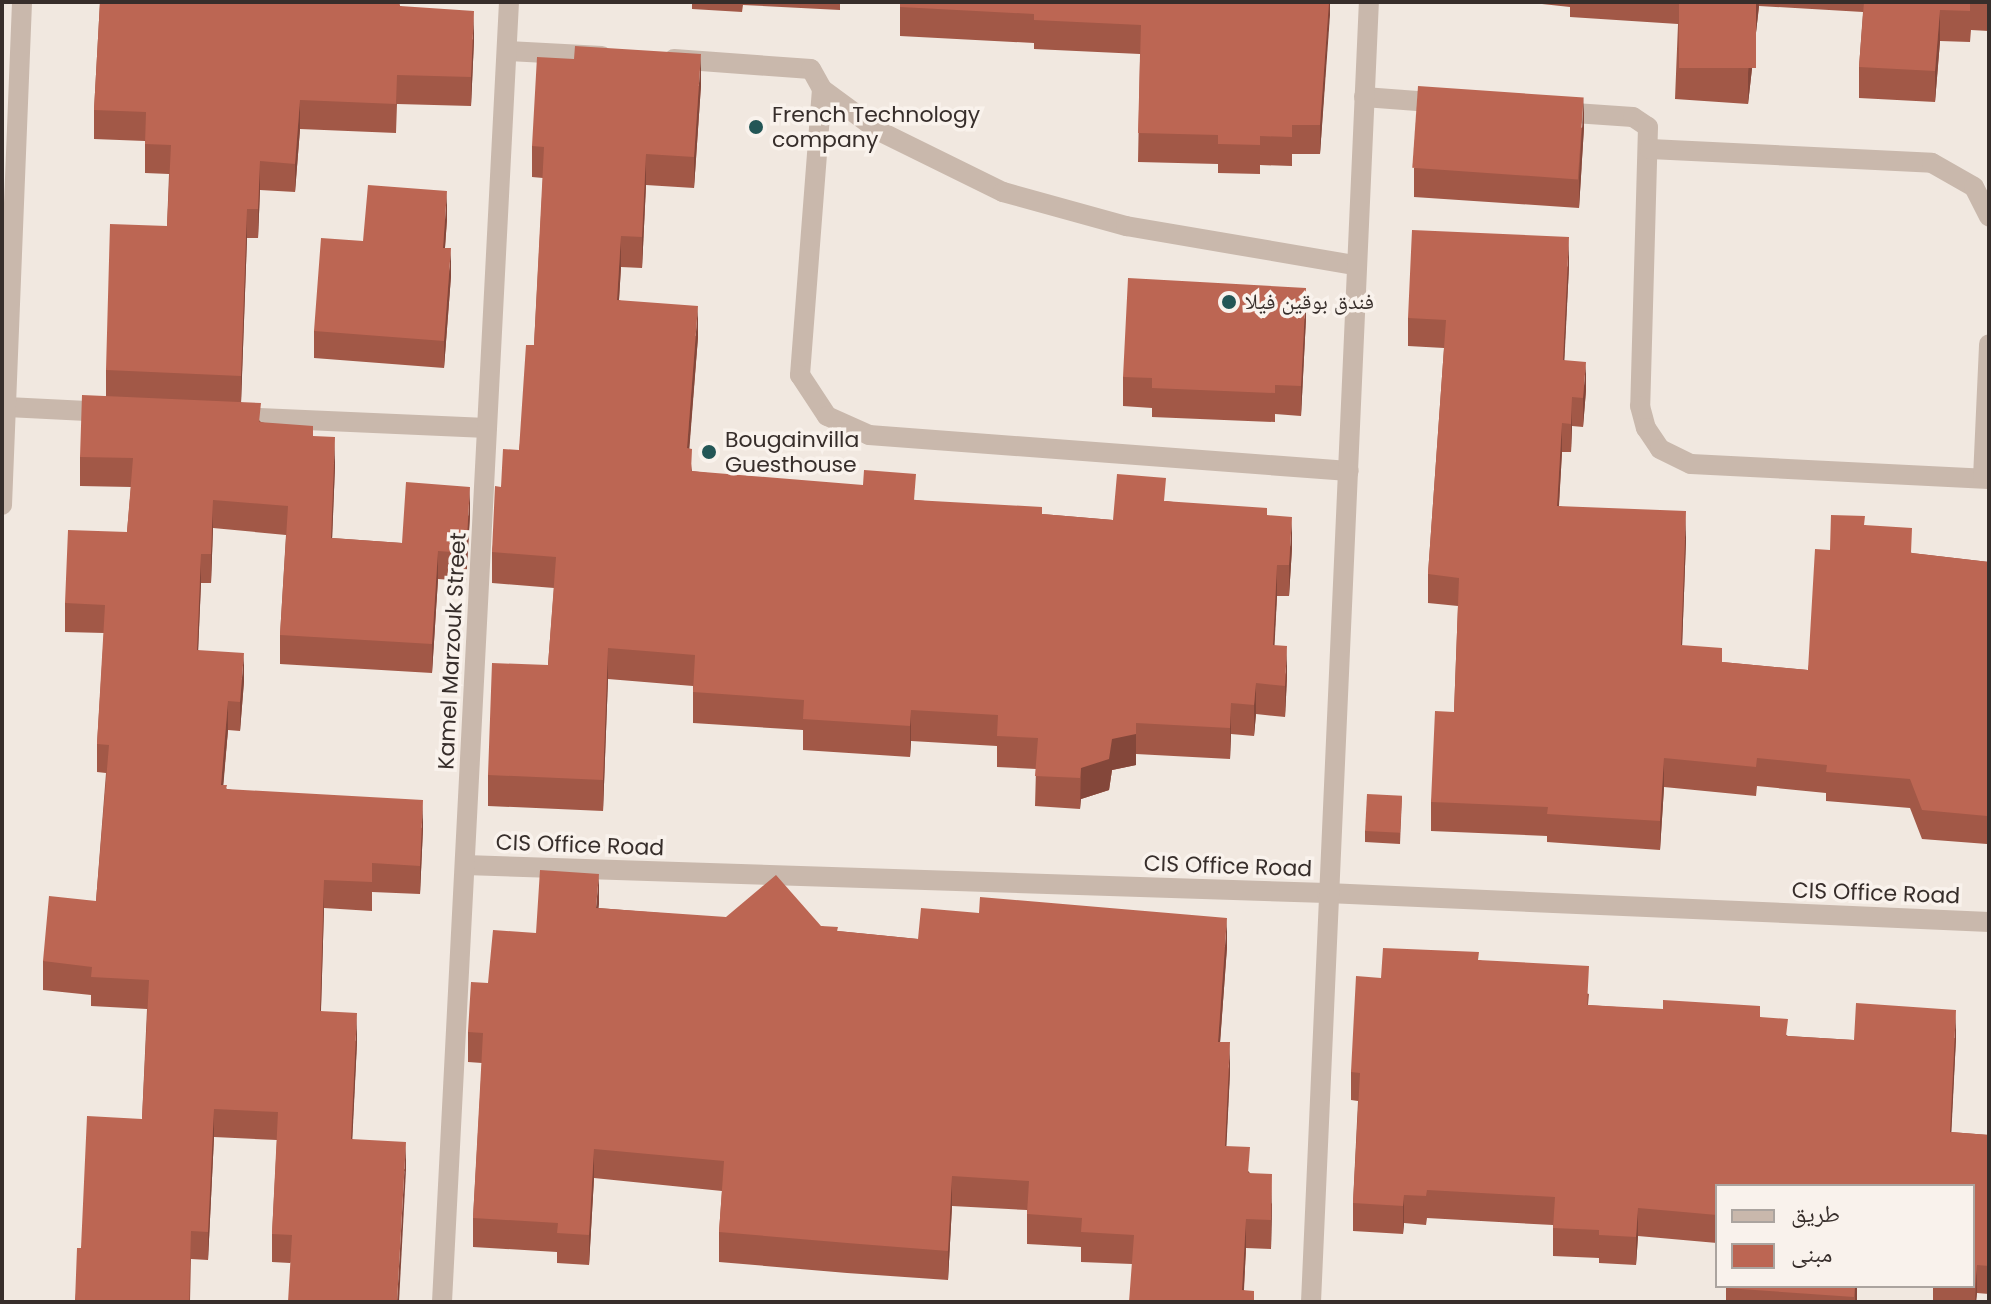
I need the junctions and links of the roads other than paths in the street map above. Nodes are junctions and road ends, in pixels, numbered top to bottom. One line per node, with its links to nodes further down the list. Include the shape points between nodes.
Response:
1 (22, 2): 15 (street)
2 (509, 2): 4 (street, Kamel Marzouk Street)
3 (1369, 2): 8 (street)
4 (507, 51): 5 (street); 18 (street, Kamel Marzouk Street)
5 (619, 56)
6 (651, 58): 7 (street, via 811,69)
7 (822, 89): 13 (street, via 879,131 1003,192 1126,226); 19 (street, via 800,375 827,416 869,435)
8 (1364, 97): 9 (street); 13 (street)
9 (1459, 104)
10 (1538, 110): 11 (street, via 1633,117 1648,127)
11 (1650, 149): 12 (street, via 1932,163 1974,187); 20 (street, via 1640,406 1660,449 1691,464)
12 (1989, 216)
13 (1355, 265): 19 (street)
14 (1989, 344): 20 (street)
15 (7, 407): 16 (street); 21 (street)
16 (131, 413)
17 (208, 416): 18 (street)
18 (487, 428): 22 (street, Kamel Marzouk Street)
19 (1349, 471): 23 (street)
20 (1986, 478)
21 (2, 505)
22 (465, 865): 23 (street, CIS Office Road); 25 (street, Kamel Marzouk Street)
23 (1327, 893): 24 (street, CIS Office Road); 26 (street)
24 (1989, 922)
25 (442, 1302)
26 (1311, 1302)

